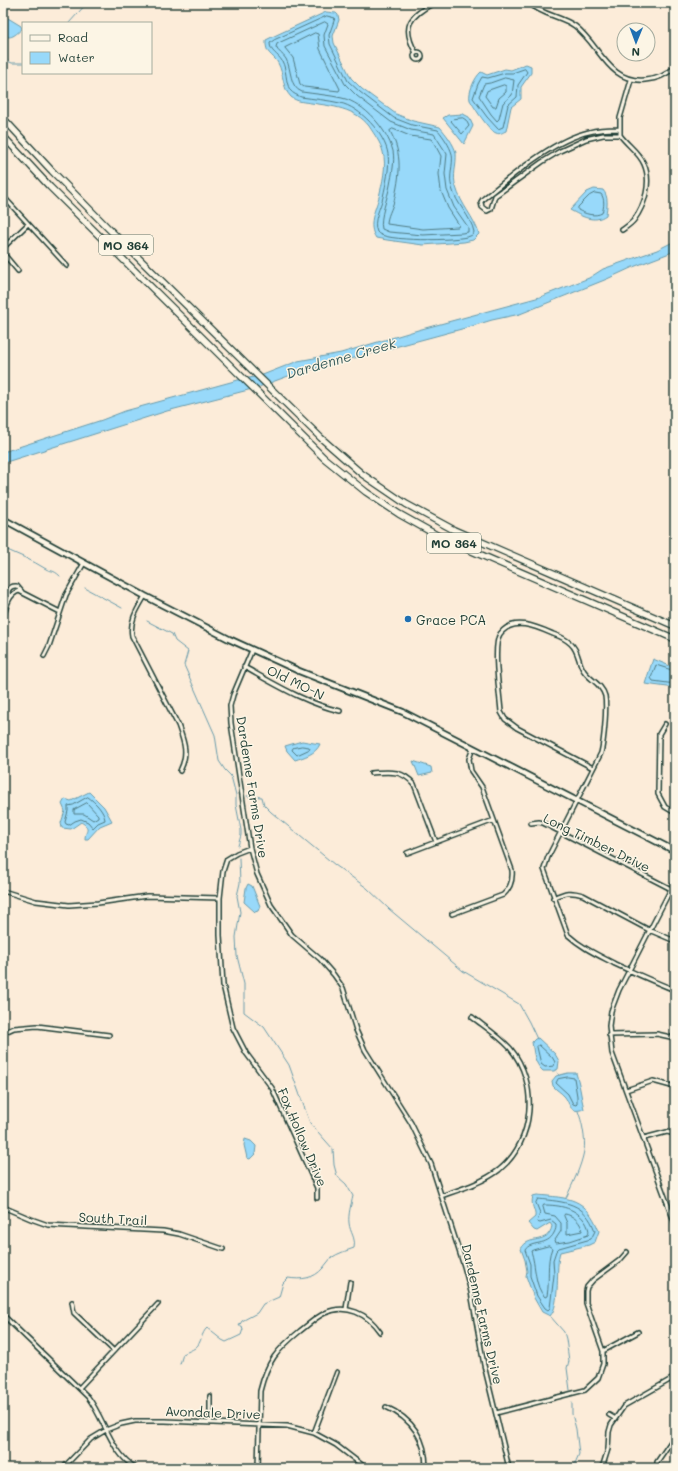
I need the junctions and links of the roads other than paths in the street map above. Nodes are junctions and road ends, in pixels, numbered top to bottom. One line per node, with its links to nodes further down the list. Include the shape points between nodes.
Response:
1 (434, 3): 3 (street, via 418,12 411,20 408,29 409,41)
2 (529, 3): 5 (street, via 574,25 611,68)
3 (416, 53)
4 (675, 67): 5 (street, via 659,78)
5 (631, 80): 7 (street)
6 (3, 118): 24 (highway, MO 364, via 65,185 277,395 331,447 384,490 419,512 466,536)
7 (619, 129): 8 (street); 8 (street, via 580,134 543,153 483,199 482,208 487,211 491,209 495,196 560,151 586,139)
8 (620, 135): 12 (street, via 637,152 644,164 647,177 647,191 642,206 633,221)
9 (3, 136): 25 (highway, MO 364, via 50,187 319,453 371,496 412,522 459,546)
10 (3, 196): 11 (street)
11 (28, 224): 13 (street); 15 (street)
12 (622, 230)
13 (3, 248)
14 (3, 253): 16 (street)
15 (67, 266)
16 (18, 271)
17 (3, 519): 18 (main road)
18 (84, 563): 20 (main road); 22 (street, via 68,590)
19 (22, 592): 21 (street, via 14,592); 21 (street, via 17,586 13,586 8,591); 22 (street)
20 (145, 596): 26 (main road); 33 (street, via 135,614 132,636 178,725 185,751)
21 (10, 598): 23 (street)
22 (60, 612): 27 (street)
23 (3, 619)
24 (675, 626)
25 (675, 639)
26 (252, 650): 28 (street, Dardenne Farms Drive); 31 (main road, via 300,672 403,712)
27 (44, 656)
28 (244, 667): 29 (street, Old MO-N, via 302,698); 41 (street, Dardenne Farms Drive, via 230,706)
29 (340, 711)
30 (665, 724): 36 (street, via 658,734 658,794 665,807)
31 (473, 748): 35 (main road); 37 (street, via 469,759 471,771 482,787)
32 (593, 768): 32 (street, via 604,742 605,696 602,689 583,671 576,650 568,641 524,624 507,628 500,634 496,649 501,712 505,719 516,728); 35 (street)
33 (180, 771)
34 (371, 773): 40 (street, via 402,774 414,784)
35 (576, 802): 39 (street); 42 (main road)
36 (675, 813)
37 (494, 820): 40 (street); 50 (street, via 512,870 510,886 498,897)
38 (531, 823): 39 (street, Long Timber Drive, via 539,822)
39 (560, 832): 45 (street, Long Timber Drive); 49 (street, via 544,869)
40 (436, 842): 43 (street)
41 (250, 848): 48 (street, Fox Hollow Drive, via 227,859 222,871); 64 (street, Dardenne Farms Drive, via 257,874 271,905 292,935 320,959 343,988 364,1050 411,1123 431,1164)
42 (675, 851)
43 (407, 853)
44 (675, 881): 45 (street)
45 (671, 889): 47 (street, Long Timber Drive); 51 (street)
46 (3, 891): 48 (street, via 36,901 69,905 147,896)
47 (675, 891)
48 (220, 898): 65 (street, Fox Hollow Drive, via 223,985 233,1028 246,1053 272,1088 317,1188)
49 (553, 898): 51 (street, via 572,892 583,895); 53 (street, via 568,935 575,942)
50 (452, 914)
51 (649, 930): 52 (street); 53 (street)
52 (675, 941)
53 (629, 970): 54 (street); 58 (street, via 611,1012)
54 (675, 990)
55 (472, 1017): 64 (street, via 510,1048 526,1082 530,1111 524,1134 503,1166 477,1183)
56 (3, 1033): 57 (street, via 14,1028 37,1026)
57 (109, 1035)
58 (609, 1035): 59 (street, via 657,1034); 61 (street, via 612,1053)
59 (675, 1038)
60 (675, 1087): 61 (street, via 653,1081)
61 (626, 1090): 63 (street)
62 (675, 1134): 63 (street, via 668,1132)
63 (644, 1138): 67 (street)
64 (441, 1196): 84 (street, Dardenne Farms Drive, via 467,1279)
65 (317, 1198)
66 (3, 1207): 68 (street, South Trail, via 48,1225 163,1231)
67 (675, 1224)
68 (223, 1249)
69 (627, 1252): 78 (street, via 587,1286 586,1303)
70 (350, 1282): 73 (street)
71 (72, 1302): 77 (street, via 74,1313)
72 (158, 1304): 77 (street)
73 (346, 1309): 75 (street, via 363,1314); 88 (street, via 318,1317 279,1350 263,1379)
74 (3, 1315): 81 (street)
75 (380, 1332)
76 (638, 1332): 78 (street)
77 (114, 1351): 81 (street)
78 (603, 1351): 84 (street, via 602,1371 585,1390)
79 (337, 1372): 90 (street)
80 (675, 1377): 86 (street, via 624,1406)
81 (79, 1388): 89 (street, via 95,1407)
82 (210, 1396): 87 (street)
83 (386, 1407): 96 (street, via 398,1412 413,1426 424,1448)
84 (496, 1413): 97 (street, Dardenne Farms Drive)
85 (609, 1415): 86 (street)
86 (614, 1418): 98 (street)
87 (210, 1422): 88 (street, Avondale Drive); 89 (street, Avondale Drive, via 135,1421)
88 (258, 1423): 90 (street, Avondale Drive, via 287,1426); 94 (street)
89 (106, 1430): 92 (street, Avondale Drive, via 91,1439); 93 (street, via 118,1453)
90 (314, 1433): 95 (street, Avondale Drive, via 336,1445)
91 (675, 1438): 99 (street, via 657,1462)
92 (63, 1468)
93 (136, 1468)
94 (258, 1468)
95 (366, 1468)
96 (426, 1468)
97 (509, 1468)
98 (602, 1468)
99 (656, 1468)

